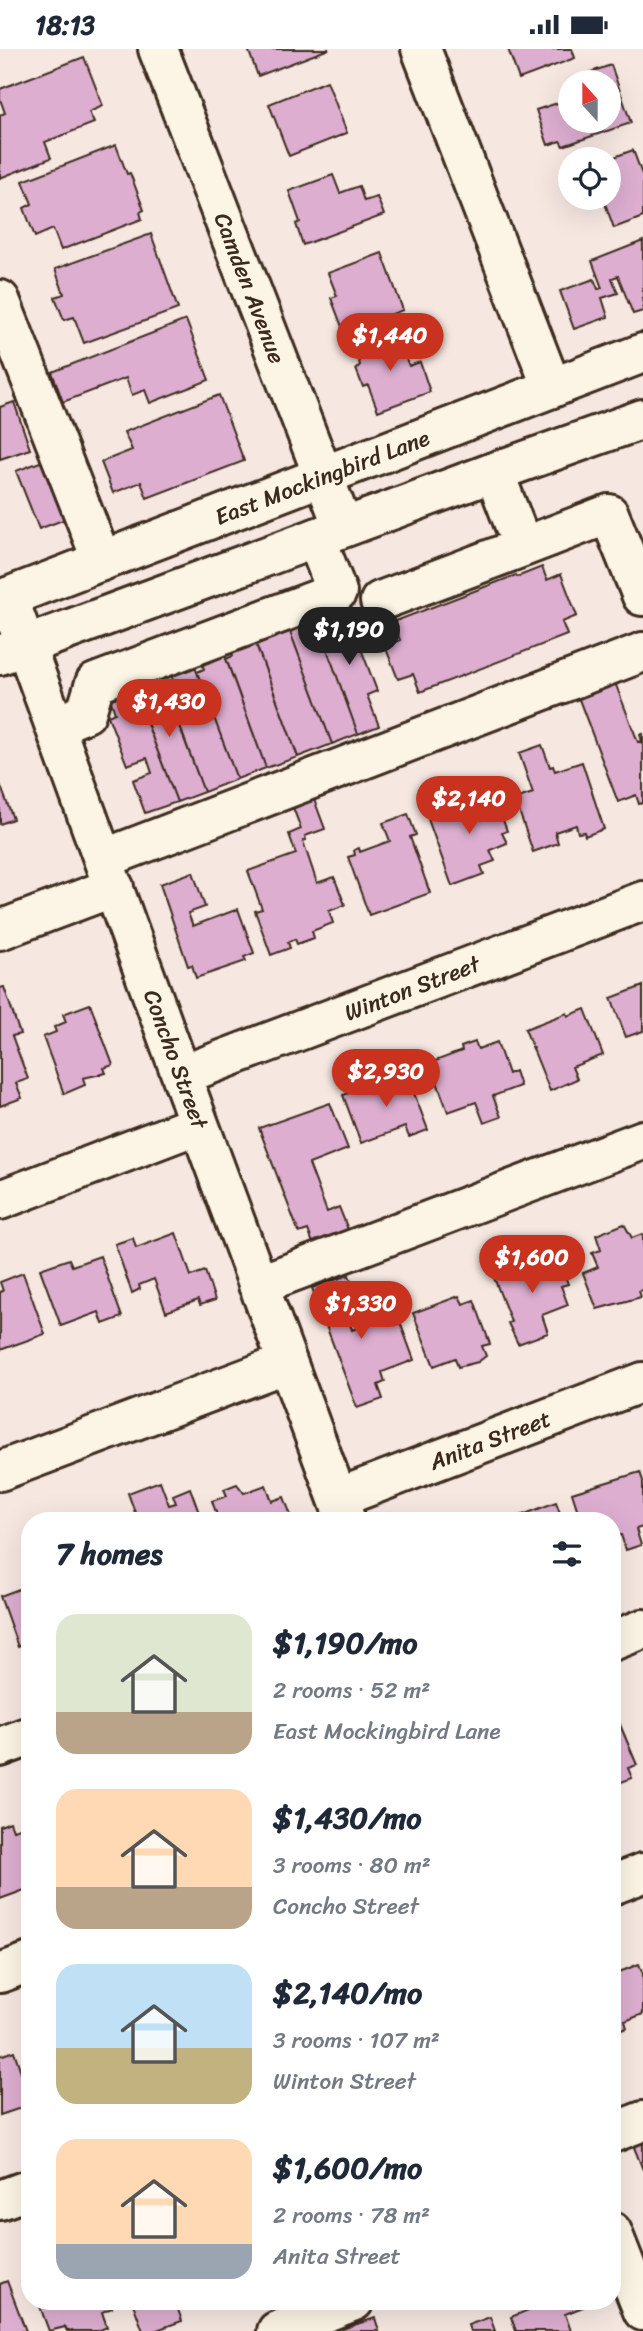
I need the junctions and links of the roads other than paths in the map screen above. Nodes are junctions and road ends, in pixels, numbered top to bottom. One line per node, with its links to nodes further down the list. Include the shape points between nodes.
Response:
1 (158, 49): 8 (street, Camden Avenue)
2 (421, 49): 5 (street)
3 (0, 300): 11 (street)
4 (643, 352): 5 (street, East Mockingbird Lane)
5 (552, 388): 8 (street, East Mockingbird Lane)
6 (643, 419): 7 (street)
7 (494, 472): 9 (street); 10 (street)
8 (324, 476): 9 (street, Camden Avenue); 11 (street, East Mockingbird Lane)
9 (329, 532): 15 (street); 17 (street, Camden Avenue, via 337,592 95,683 86,713)
10 (523, 547): 12 (street, via 609,514); 14 (street)
11 (102, 561): 13 (street, East Mockingbird Lane)
12 (642, 596)
13 (4, 598): 15 (street, Concho Street)
14 (380, 601)
15 (13, 650): 17 (street, Concho Street)
16 (643, 652): 18 (street)
17 (55, 726): 18 (street, Concho Street)
18 (109, 873): 20 (street); 21 (street, Concho Street)
19 (643, 901): 21 (street, Winton Street)
20 (0, 930)
21 (182, 1075): 22 (street, Concho Street)
22 (199, 1124): 24 (street); 25 (street, Concho Street)
23 (643, 1140): 25 (street)
24 (0, 1200)
25 (258, 1285): 26 (street, Concho Street)
26 (288, 1363): 28 (street); 29 (street, Concho Street)
27 (643, 1383): 29 (street, Anita Street)
28 (0, 1471)
29 (342, 1509)
30 (643, 1629): 31 (street)
31 (621, 1637)
32 (21, 1739): 33 (street)
33 (0, 1747)
34 (643, 1873): 35 (street)
35 (621, 1882)
36 (21, 1965): 37 (street)
37 (0, 1973)
38 (643, 2122): 39 (street)
39 (621, 2130)
40 (21, 2192): 41 (street)
41 (0, 2200)
42 (621, 2255): 44 (street)
43 (331, 2310): 45 (street)
44 (643, 2311)
45 (276, 2331)

